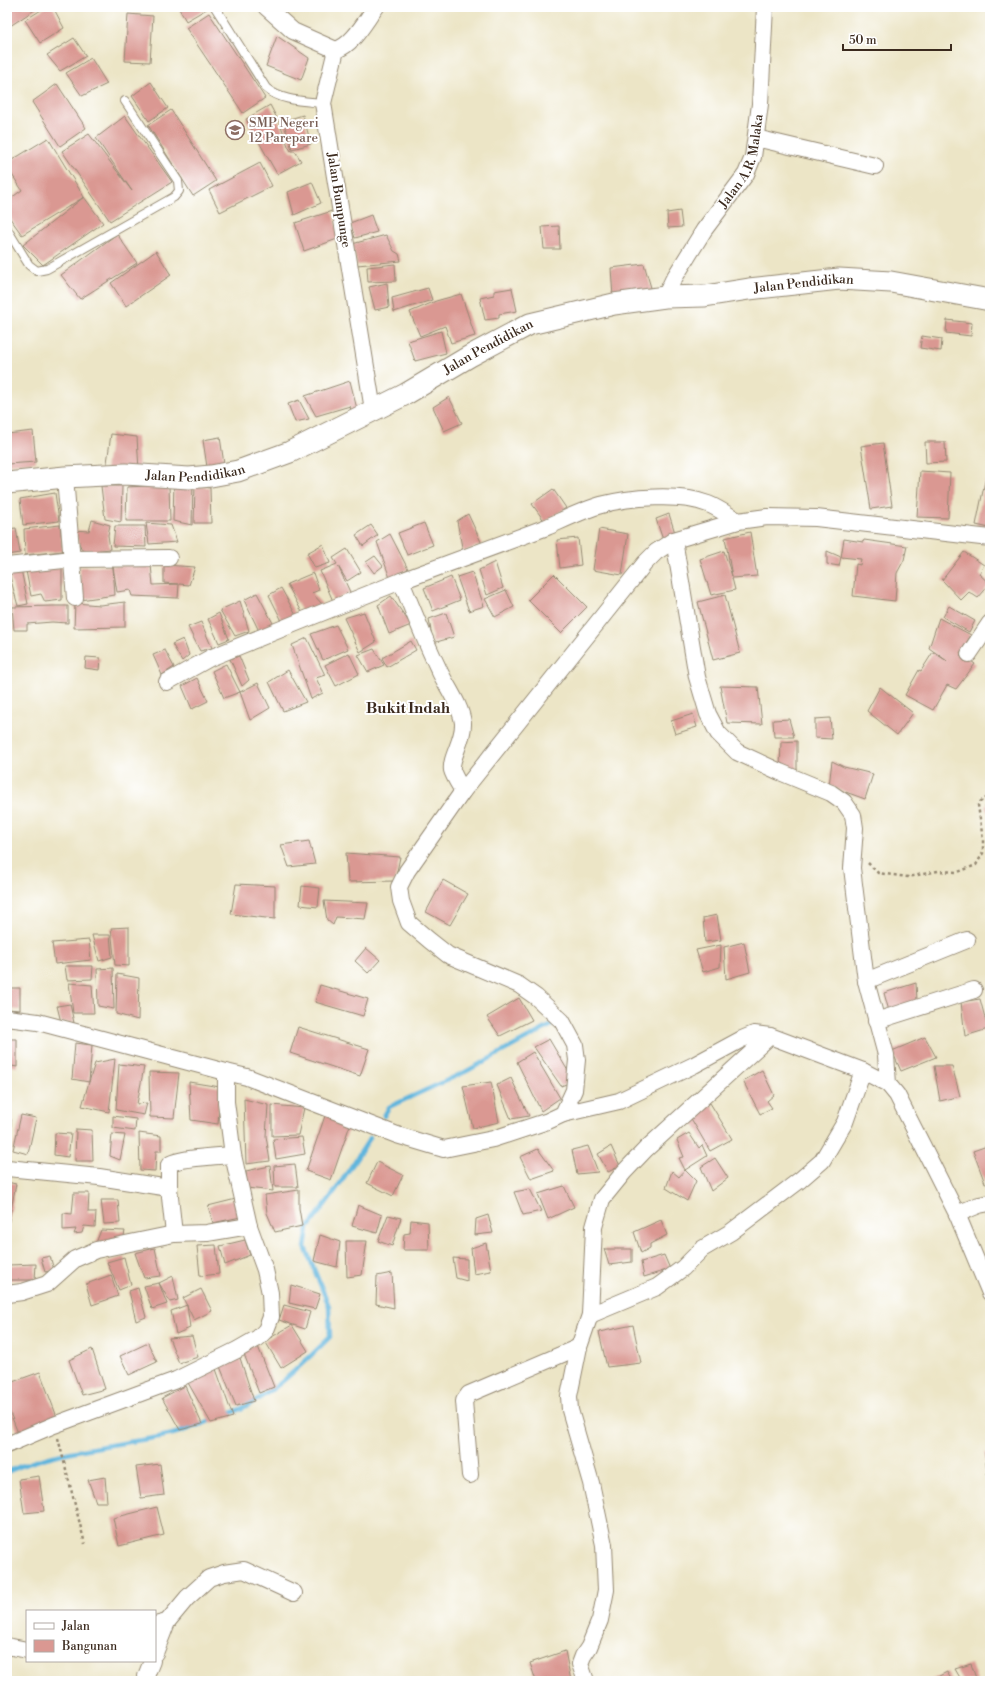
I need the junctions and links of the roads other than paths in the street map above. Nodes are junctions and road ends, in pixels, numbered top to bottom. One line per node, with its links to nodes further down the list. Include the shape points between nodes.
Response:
1 (215, 7): 7 (lane, via 266,88 273,94 286,98)
2 (266, 7): 5 (street, via 293,31)
3 (376, 7): 5 (street, via 351,40 343,48)
4 (765, 7): 8 (street, Jalan A.R. Malaka)
5 (336, 50): 7 (street, Jalan Bumpunge)
6 (125, 100): 10 (lane, via 178,181 179,191 174,197 46,270 37,271 29,265)
7 (323, 103): 13 (street, Jalan Bumpunge)
8 (756, 138): 9 (street); 11 (street, Jalan A.R. Malaka, via 754,157 746,174 704,230 673,280)
9 (875, 166)
10 (7, 229)
11 (665, 298): 12 (street, Jalan Pendidikan, via 704,296 839,279 891,282); 13 (street, Jalan Pendidikan, via 614,304 530,324)
12 (990, 300)
13 (373, 410): 14 (street, Jalan Pendidikan, via 290,452 238,471 188,478 125,474)
14 (65, 477): 15 (street, Jalan Pendidikan); 20 (street)
15 (7, 482)
16 (738, 521): 17 (street, via 767,517 816,518); 18 (street); 22 (street, via 708,504 679,498 644,498 602,504)
17 (990, 538)
18 (674, 540): 27 (street, via 645,562); 29 (street, via 697,677 708,714 718,733 736,752 831,793 844,802 853,815 855,828 852,868)
19 (169, 558): 20 (street)
20 (73, 559): 21 (street); 23 (street)
21 (7, 566)
22 (400, 581): 26 (street, via 210,658); 27 (street, via 439,671 455,699 463,722 461,741 452,768)
23 (75, 598)
24 (990, 623): 25 (street)
25 (969, 654)
26 (166, 682)
27 (463, 791): 37 (street, via 407,871 399,887 401,901 409,923 448,955 519,985 562,1021 575,1045 577,1060 574,1090)
28 (967, 940): 29 (street)
29 (866, 981): 32 (street)
30 (974, 990): 32 (street)
31 (7, 1018): 35 (street, via 38,1022)
32 (876, 1021): 36 (street, via 886,1055)
33 (770, 1036): 34 (street); 37 (street, via 754,1034 742,1039 619,1101); 47 (street, via 646,1149 602,1199 594,1227)
34 (863, 1071): 36 (street); 47 (street, via 845,1122 822,1160 811,1170 731,1232 702,1250 657,1287)
35 (226, 1072): 37 (street, via 247,1077 397,1135 444,1149 493,1139); 38 (street, via 226,1102)
36 (888, 1084): 42 (street, via 897,1095)
37 (563, 1114)
38 (233, 1155): 40 (street, via 171,1162 168,1164); 43 (street)
39 (7, 1168): 40 (street, via 99,1177)
40 (169, 1188): 44 (street)
41 (990, 1203): 42 (street)
42 (958, 1214): 45 (street)
43 (249, 1226): 44 (street, via 207,1233); 49 (street, via 265,1270 270,1293 271,1318 266,1330 258,1338 176,1380)
44 (174, 1234): 46 (street, via 96,1250 75,1259 47,1284)
45 (990, 1293)
46 (7, 1294)
47 (590, 1315): 48 (street)
48 (579, 1347): 50 (street, via 469,1394 464,1401); 58 (street, via 569,1396 570,1410 591,1483 604,1545 606,1590 600,1620 580,1664)
49 (7, 1445)
50 (470, 1475)
51 (294, 1593): 52 (street, via 244,1570 224,1573 210,1578)
52 (161, 1623): 54 (street)
53 (7, 1646): 55 (street)
54 (156, 1648)
55 (26, 1650)
56 (152, 1662): 57 (street)
57 (146, 1680)
58 (586, 1681)

